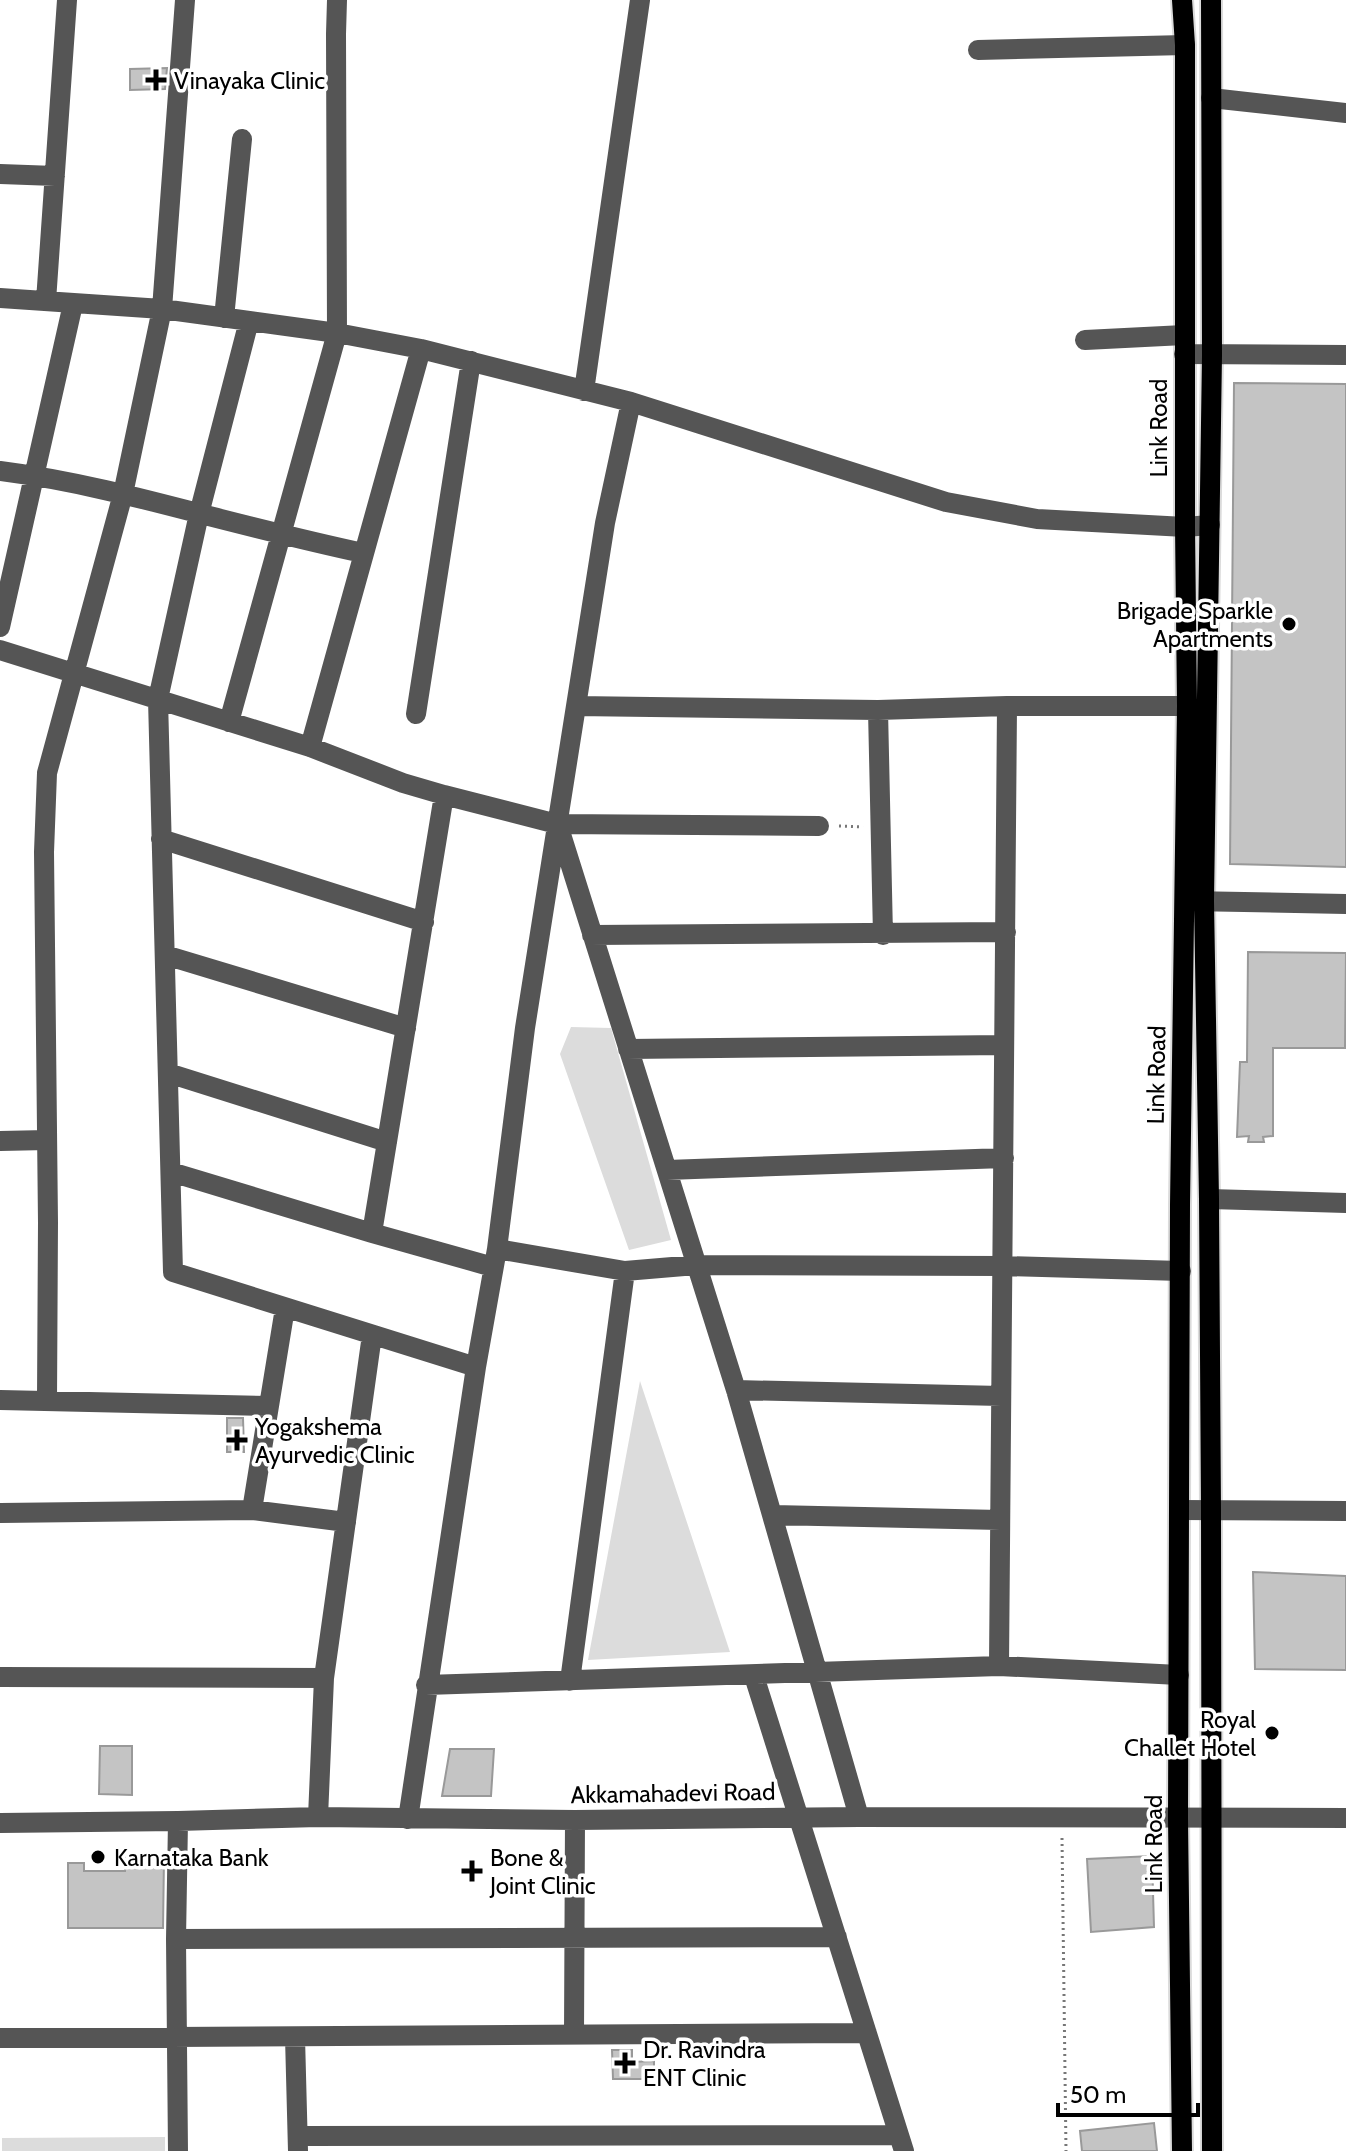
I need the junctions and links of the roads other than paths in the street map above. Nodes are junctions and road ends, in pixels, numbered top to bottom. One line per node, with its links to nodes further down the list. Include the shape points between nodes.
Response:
1 (67, 0): 13 (street)
2 (185, 0): 17 (street)
3 (337, 0): 20 (street)
4 (640, 0): 27 (street)
5 (1182, 0): 7 (main road, Link Road)
6 (1211, 0): 9 (main road)
7 (1185, 45): 8 (street); 22 (main road, Link Road)
8 (978, 50)
9 (1211, 98): 10 (street); 24 (main road)
10 (1346, 113)
11 (242, 139): 18 (street)
12 (0, 174): 13 (street)
13 (55, 176): 15 (street)
14 (0, 298): 15 (street)
15 (46, 301): 16 (street)
16 (73, 304): 17 (street); 30 (street)
17 (162, 309): 18 (street); 31 (street)
18 (224, 318): 19 (street)
19 (249, 321): 20 (street); 32 (street)
20 (337, 333): 23 (street); 35 (street)
21 (1085, 340): 22 (street)
22 (1184, 345): 24 (street); 34 (main road, Link Road)
23 (421, 349): 26 (street); 36 (street)
24 (1212, 355): 25 (street); 33 (main road)
25 (1346, 355)
26 (471, 361): 27 (street); 45 (street)
27 (584, 391): 28 (street)
28 (631, 402): 34 (street, via 946,502 1037,519); 41 (street, via 605,523)
29 (0, 471): 30 (street)
30 (34, 475): 31 (street); 37 (street)
31 (123, 494): 32 (street); 39 (street)
32 (199, 514): 35 (street); 40 (street)
33 (1210, 525): 34 (street); 52 (main road)
34 (1185, 527): 43 (main road, Link Road)
35 (281, 535): 36 (street); 46 (street)
36 (363, 553): 47 (street)
37 (0, 627)
38 (0, 650): 39 (street)
39 (73, 672): 40 (street); 63 (street, via 47,773)
40 (158, 699): 46 (street); 51 (street)
41 (576, 706): 44 (street); 49 (street)
42 (1007, 706): 43 (street); 44 (street); 55 (street)
43 (1187, 706): 52 (main road, Link Road)
44 (878, 710): 57 (street)
45 (416, 714)
46 (229, 722): 47 (street)
47 (310, 747): 48 (street)
48 (444, 795): 49 (street); 54 (street)
49 (557, 824): 50 (street); 56 (street); 72 (street)
50 (819, 826)
51 (161, 839): 54 (street); 58 (street)
52 (1194, 901): 53 (street); 69 (main road); 76 (main road, Link Road)
53 (1346, 904)
54 (424, 922): 59 (street)
55 (1006, 932): 57 (street); 60 (street)
56 (592, 935): 57 (street); 61 (street)
57 (883, 935)
58 (165, 955): 59 (street); 62 (street)
59 (406, 1028): 65 (street)
60 (1004, 1045): 61 (street); 66 (street)
61 (628, 1049): 67 (street)
62 (168, 1073): 65 (street); 68 (street)
63 (47, 1140): 64 (street); 83 (street)
64 (0, 1141)
65 (387, 1142): 71 (street)
66 (1004, 1158): 67 (street); 74 (street)
67 (667, 1170): 73 (street)
68 (171, 1172): 71 (street); 77 (street, via 173,1272)
69 (1209, 1199): 70 (street); 87 (main road)
70 (1346, 1203)
71 (372, 1233): 72 (street)
72 (495, 1258): 75 (street); 79 (street)
73 (696, 1265): 74 (street); 75 (street); 80 (street)
74 (1003, 1266): 76 (street); 81 (street)
75 (625, 1271): 99 (street)
76 (1181, 1271): 86 (main road, Link Road)
77 (285, 1308): 78 (street); 84 (street)
78 (372, 1335): 79 (street); 92 (street)
79 (476, 1367): 100 (street)
80 (736, 1390): 81 (street); 90 (street)
81 (1001, 1396): 91 (street)
82 (0, 1400): 83 (street)
83 (47, 1400): 84 (street)
84 (269, 1406): 85 (street)
85 (252, 1510): 89 (street); 92 (street)
86 (1180, 1510): 87 (street); 95 (main road, Link Road)
87 (1211, 1510): 88 (street); 107 (main road)
88 (1346, 1511)
89 (0, 1513)
90 (773, 1515): 91 (street); 94 (street)
91 (1000, 1520): 93 (street)
92 (346, 1522): 98 (street)
93 (999, 1666): 94 (street); 95 (street)
94 (818, 1673): 96 (street); 103 (street)
95 (1179, 1675): 104 (main road, Link Road)
96 (754, 1676): 99 (street); 102 (street)
97 (0, 1677): 98 (street)
98 (324, 1678): 101 (street)
99 (570, 1681): 100 (street)
100 (426, 1685): 106 (street)
101 (318, 1817): 106 (street, Akkamahadevi Road); 109 (street, Akkamahadevi Road)
102 (798, 1817): 103 (street, Akkamahadevi Road); 108 (street, Akkamahadevi Road); 112 (street)
103 (859, 1817): 104 (street, Akkamahadevi Road)
104 (1178, 1818): 107 (street, Akkamahadevi Road); 122 (main road, Link Road)
105 (1346, 1818): 107 (street, Akkamahadevi Road)
106 (408, 1819): 108 (street, Akkamahadevi Road)
107 (1213, 1819): 123 (main road)
108 (575, 1820): 111 (street)
109 (178, 1821): 110 (street, Akkamahadevi Road); 113 (street)
110 (0, 1823)
111 (575, 1937): 112 (street); 113 (street); 115 (street)
112 (837, 1937): 114 (street)
113 (176, 1939): 116 (street)
114 (867, 2033): 115 (street); 119 (street)
115 (574, 2035): 117 (street)
116 (176, 2037): 117 (street); 118 (street); 121 (street)
117 (295, 2037): 120 (street)
118 (0, 2038)
119 (902, 2143): 120 (street)
120 (298, 2144)
121 (178, 2151)
122 (1182, 2151)
123 (1212, 2151)

